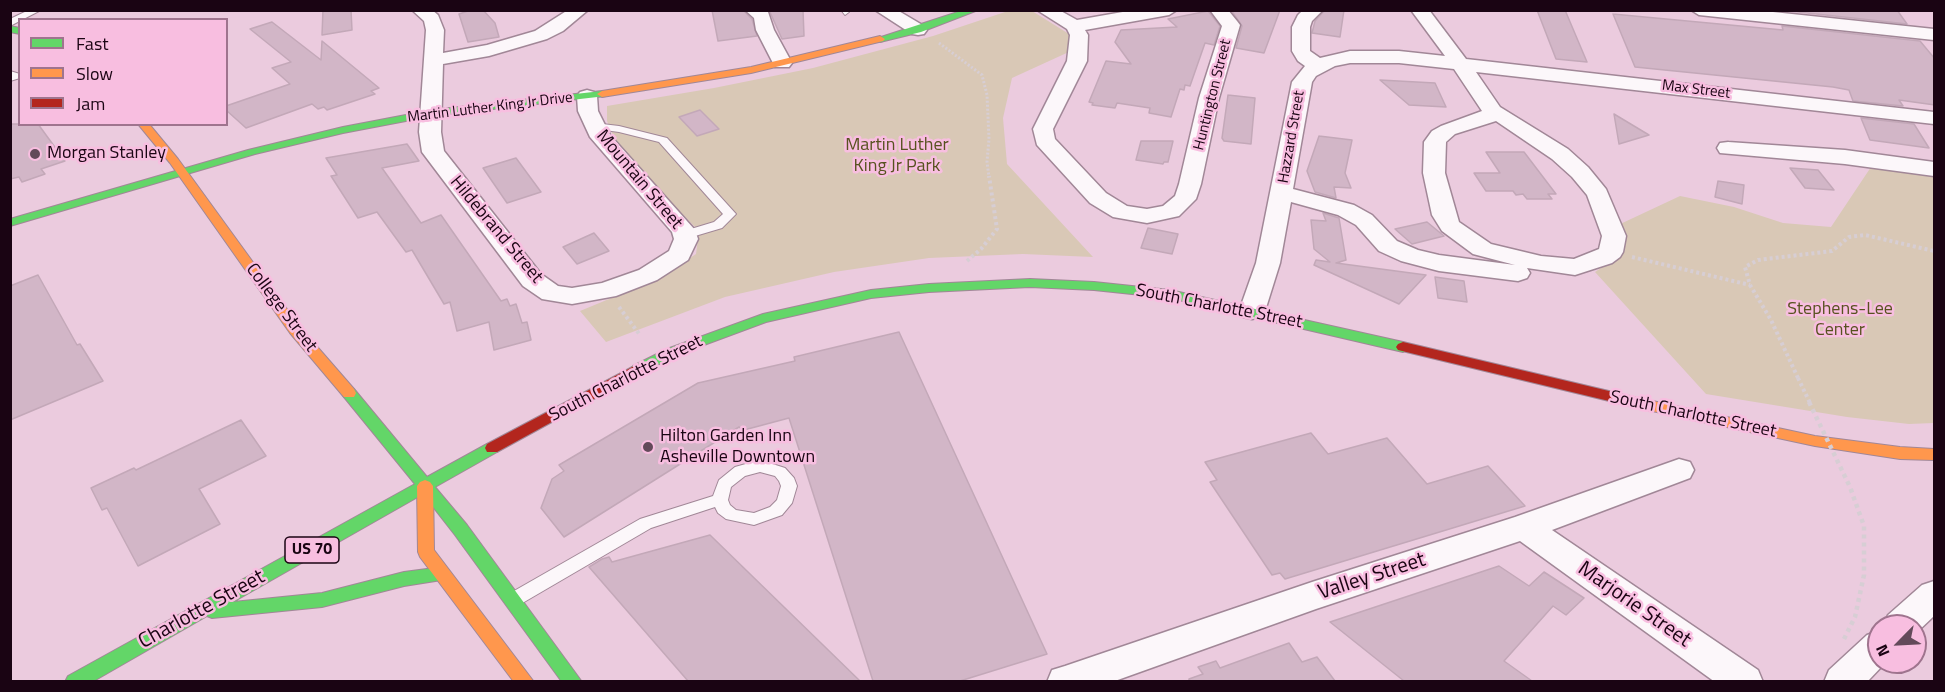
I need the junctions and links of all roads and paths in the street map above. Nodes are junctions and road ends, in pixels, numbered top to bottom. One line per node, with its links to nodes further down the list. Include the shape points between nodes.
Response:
1 (37, 10): 13 (lane)
2 (420, 10): 17 (street, via 432,19)
3 (580, 10): 17 (street, via 541,35)
4 (884, 10): 15 (street)
5 (974, 10): 15 (main road, Martin Luther King Jr Drive)
6 (1045, 10): 14 (street)
7 (1169, 10): 14 (street)
8 (1218, 10): 14 (street, Huntington Street, via 1231,25 1185,199 1171,211 1148,216 1121,212 1098,198 1045,140 1043,129 1077,61 1079,35)
9 (1315, 10): 20 (street, via 1301,27 1301,51)
10 (1419, 10): 19 (street)
11 (1699, 10): 16 (street)
12 (754, 11): 18 (street, via 762,16)
13 (20, 18)
14 (1074, 26)
15 (918, 30): 18 (main road, Martin Luther King Jr Drive); 35 (path, via 982,75 987,95 987,162 997,229)
16 (1935, 35)
17 (434, 60): 23 (street)
18 (782, 63): 21 (main road, Martin Luther King Jr Drive)
19 (1458, 64): 20 (street, via 1360,57); 22 (street); 24 (street, Max Street)
20 (1318, 66): 30 (street, Hazzard Street, via 1302,82)
21 (586, 96): 23 (main road, Martin Luther King Jr Drive); 26 (street, Mountain Street)
22 (1493, 111): 34 (street, via 1552,148 1584,176 1598,194 1614,236); 36 (street, via 1488,117 1448,130 1435,142 1434,173 1444,215 1450,226 1482,249)
23 (432, 113): 29 (main road, Martin Luther King Jr Drive, via 343,130); 38 (street, Hildebrand Street, via 433,152 532,280 551,293 572,296)
24 (1935, 118)
25 (145, 126): 29 (main road, College Street)
26 (594, 126): 32 (street, Mountain Street); 32 (lane, via 663,140 730,214 718,225)
27 (1728, 148): 28 (street)
28 (1935, 169)
29 (182, 173): 31 (main road, Martin Luther King Jr Drive); 43 (main road, College Street, via 295,330)
30 (1282, 194): 36 (street, via 1346,210 1364,220 1388,246 1410,256 1527,275); 39 (street, Hazzard Street, via 1268,263)
31 (10, 223)
32 (685, 235): 38 (street, Mountain Street, via 679,255 648,275)
33 (1935, 251): 37 (path, via 1865,235 1849,237 1832,251 1758,260 1745,267)
34 (1611, 252): 36 (street, via 1575,267); 37 (path)
35 (967, 261)
36 (1550, 266)
37 (1750, 285): 51 (path, bridge, via 1771,320 1850,487 1864,526 1864,575 1855,617 1839,649)
38 (607, 290): 40 (path)
39 (1252, 311): 41 (main road, South Charlotte Street, via 1720,422 1815,441); 43 (main road, South Charlotte Street, via 1170,294 1030,283 929,288 823,304 763,318 672,352)
40 (640, 335)
41 (1935, 455)
42 (1678, 470): 45 (street, Valley Street)
43 (425, 486): 46 (main road, via 426,552); 48 (main road, College Street); 49 (main road, Charlotte Street / US 70)
44 (720, 500): 48 (lane, via 646,523)
45 (1524, 528): 55 (street, Valley Street); 56 (street, Marjorie Street)
46 (442, 573): 49 (main road, via 322,600); 53 (main road)
47 (1935, 595): 50 (street)
48 (513, 600): 54 (main road, College Street)
49 (198, 613): 52 (main road, Charlotte Street / US 70)
50 (1914, 614)
51 (1859, 666)
52 (74, 681)
53 (525, 681)
54 (573, 681)
55 (1065, 681)
56 (1745, 681)

